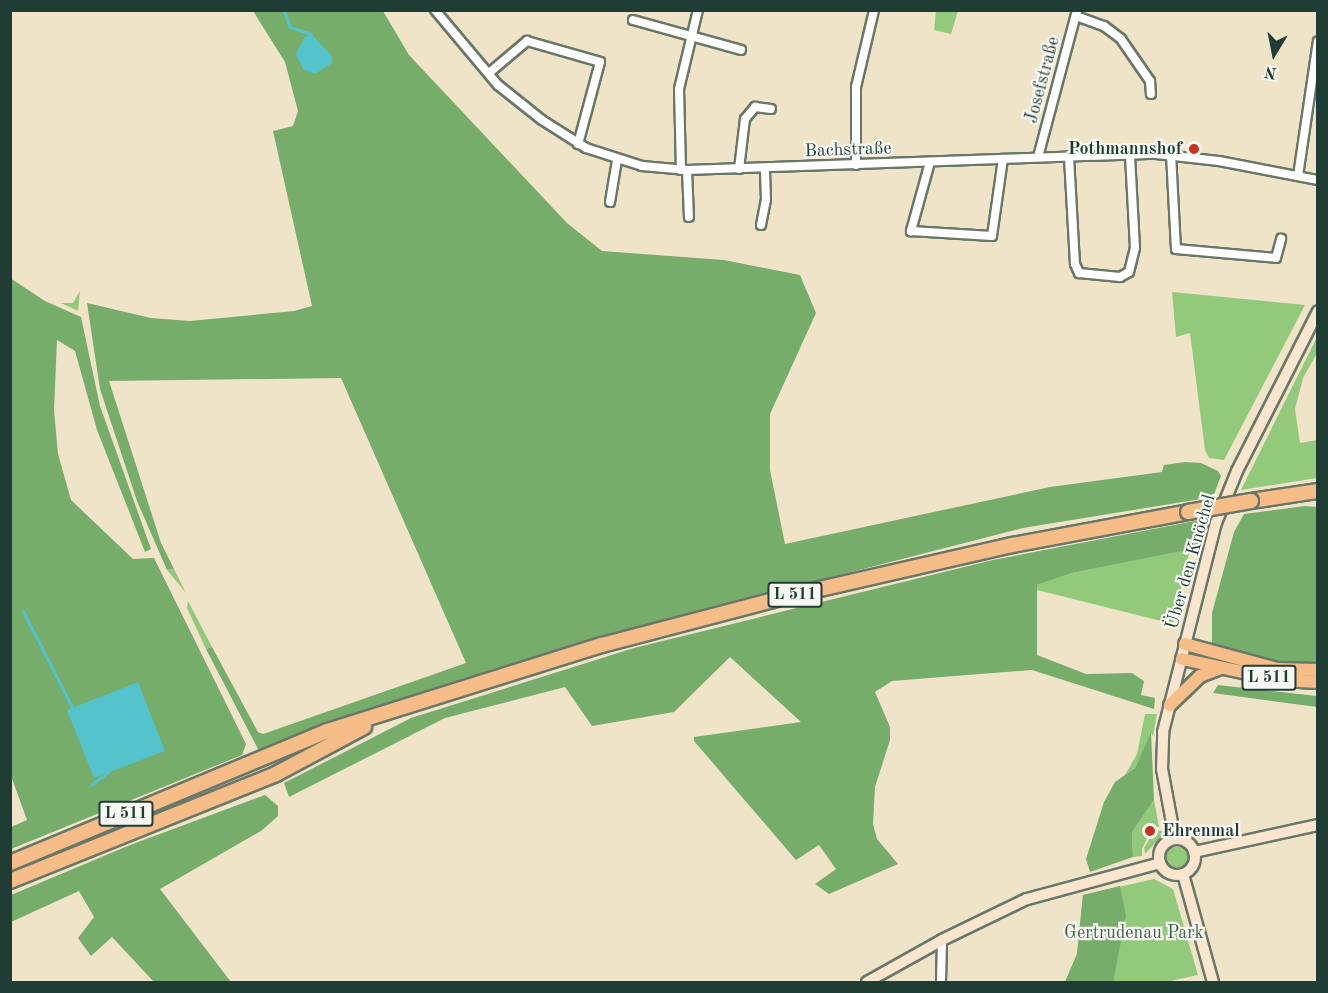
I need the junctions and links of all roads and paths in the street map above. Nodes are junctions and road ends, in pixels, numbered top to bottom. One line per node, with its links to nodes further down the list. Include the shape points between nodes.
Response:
1 (435, 10): 9 (street, Bachstraße)
2 (698, 10): 6 (street)
3 (874, 10): 20 (street, via 856,87)
4 (1077, 13): 10 (street, via 1121,39 1150,81); 15 (street, Josefstraße)
5 (633, 20): 6 (street)
6 (691, 37): 8 (street); 23 (street, via 679,89)
7 (1317, 41): 24 (street)
8 (741, 50)
9 (489, 73): 12 (street, Bachstraße, via 542,120); 12 (street, via 526,41 600,62)
10 (1151, 94)
11 (771, 109): 22 (street, via 755,107 745,119)
12 (579, 144): 18 (street, Bachstraße)
13 (1171, 154): 14 (street, Bachstraße); 24 (street, Bachstraße); 29 (street, via 1176,249 1276,258)
14 (1130, 155): 16 (street, Bachstraße); 16 (street, via 1135,248 1129,272 1120,277 1079,273 1075,264)
15 (1038, 157): 16 (street, Bachstraße); 17 (street, Bachstraße)
16 (1069, 157)
17 (1004, 159): 19 (street, Bachstraße); 19 (street, via 992,236 910,231)
18 (617, 160): 23 (street, Bachstraße); 26 (street)
19 (930, 162): 20 (street, Bachstraße)
20 (856, 165): 21 (street, Bachstraße)
21 (765, 168): 22 (street, Bachstraße); 28 (street, via 766,200)
22 (739, 169): 23 (street, Bachstraße)
23 (684, 170): 27 (street)
24 (1298, 176): 25 (street, Bachstraße)
25 (1317, 180)
26 (610, 202)
27 (689, 216)
28 (761, 225)
29 (1281, 239)
30 (1317, 311): 32 (street, Über den Knöchel, via 1221,510)
31 (1317, 493): 38 (highway, L 511, bridge, via 1251,501 1012,545 789,596 602,645)
32 (1185, 644): 33 (street, Über den Knöchel); 35 (main road, L 511, via 1277,669)
33 (1182, 659): 34 (main road, L 511); 37 (street, Über den Knöchel)
34 (1221, 668): 36 (main road, L 511, via 1279,680); 37 (main road, L 511, via 1200,676)
35 (1317, 670)
36 (1317, 682)
37 (1170, 705): 40 (street, Über den Knöchel, via 1161,752)
38 (409, 707): 42 (highway, L 511, via 327,731); 45 (highway, L 511, via 276,774)
39 (1317, 825): 41 (street)
40 (1175, 839): 41 (street, via 1185,841); 43 (street, via 1160,850)
41 (1194, 852): 44 (street, via 1191,867)
42 (10, 863)
43 (1160, 863): 44 (street, via 1172,874); 46 (street, via 1027,899)
44 (1183, 874): 49 (street)
45 (10, 881)
46 (942, 940): 47 (street); 48 (street)
47 (867, 982)
48 (941, 982)
49 (1213, 982)

